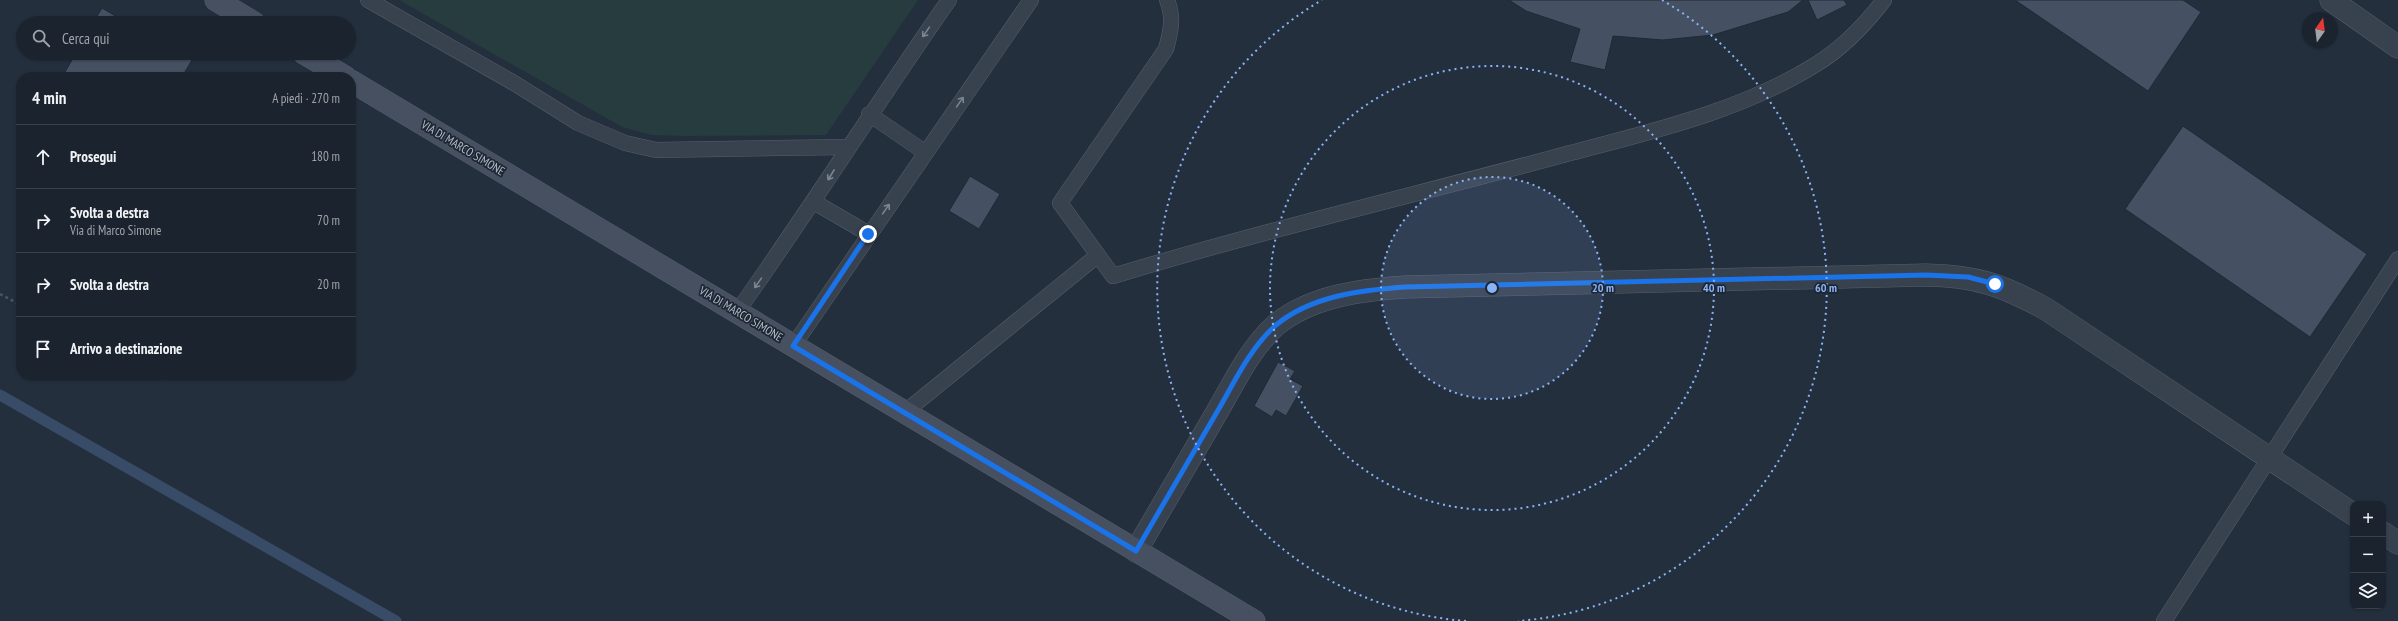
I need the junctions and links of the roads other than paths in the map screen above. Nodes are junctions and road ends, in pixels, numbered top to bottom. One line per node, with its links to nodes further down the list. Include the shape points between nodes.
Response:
1 (216, 0): 8 (street)
2 (368, 0): 14 (lane, via 514,83 578,123 625,143 656,150)
3 (949, 0): 13 (lane, one-way to 13)
4 (1031, 0): 15 (lane, one-way to 4)
5 (1167, 0): 18 (lane, via 1172,12 1166,49 1060,203)
6 (1884, 0): 18 (lane, via 1850,39 1814,66 1746,99 1673,124 1410,196 1201,249 1113,276)
7 (2331, 0): 9 (street)
8 (242, 16)
9 (2398, 47)
10 (316, 60): 11 (street)
11 (336, 72)
12 (356, 84): 20 (street, VIA DI MARCO SIMONE)
13 (870, 114): 14 (lane); 15 (lane)
14 (848, 147): 16 (lane, one-way to 16)
15 (926, 153): 17 (lane, one-way to 15)
16 (814, 202): 17 (lane); 20 (lane, one-way to 20)
17 (868, 234): 21 (lane)
18 (1098, 255): 22 (lane)
19 (2398, 259): 23 (lane)
20 (737, 312): 21 (street, VIA DI MARCO SIMONE)
21 (793, 346): 22 (street, VIA DI MARCO SIMONE)
22 (905, 412): 27 (street, VIA DI MARCO SIMONE)
23 (2269, 459): 24 (street); 27 (street, via 2046,309 2014,292 1968,277 1926,275 1380,289 1357,292 1312,305 1276,325 1249,357); 29 (lane)
24 (2350, 512)
25 (2386, 535): 26 (street)
26 (2398, 543)
27 (1136, 551): 28 (street, VIA DI MARCO SIMONE)
28 (1254, 621)
29 (2164, 621)

